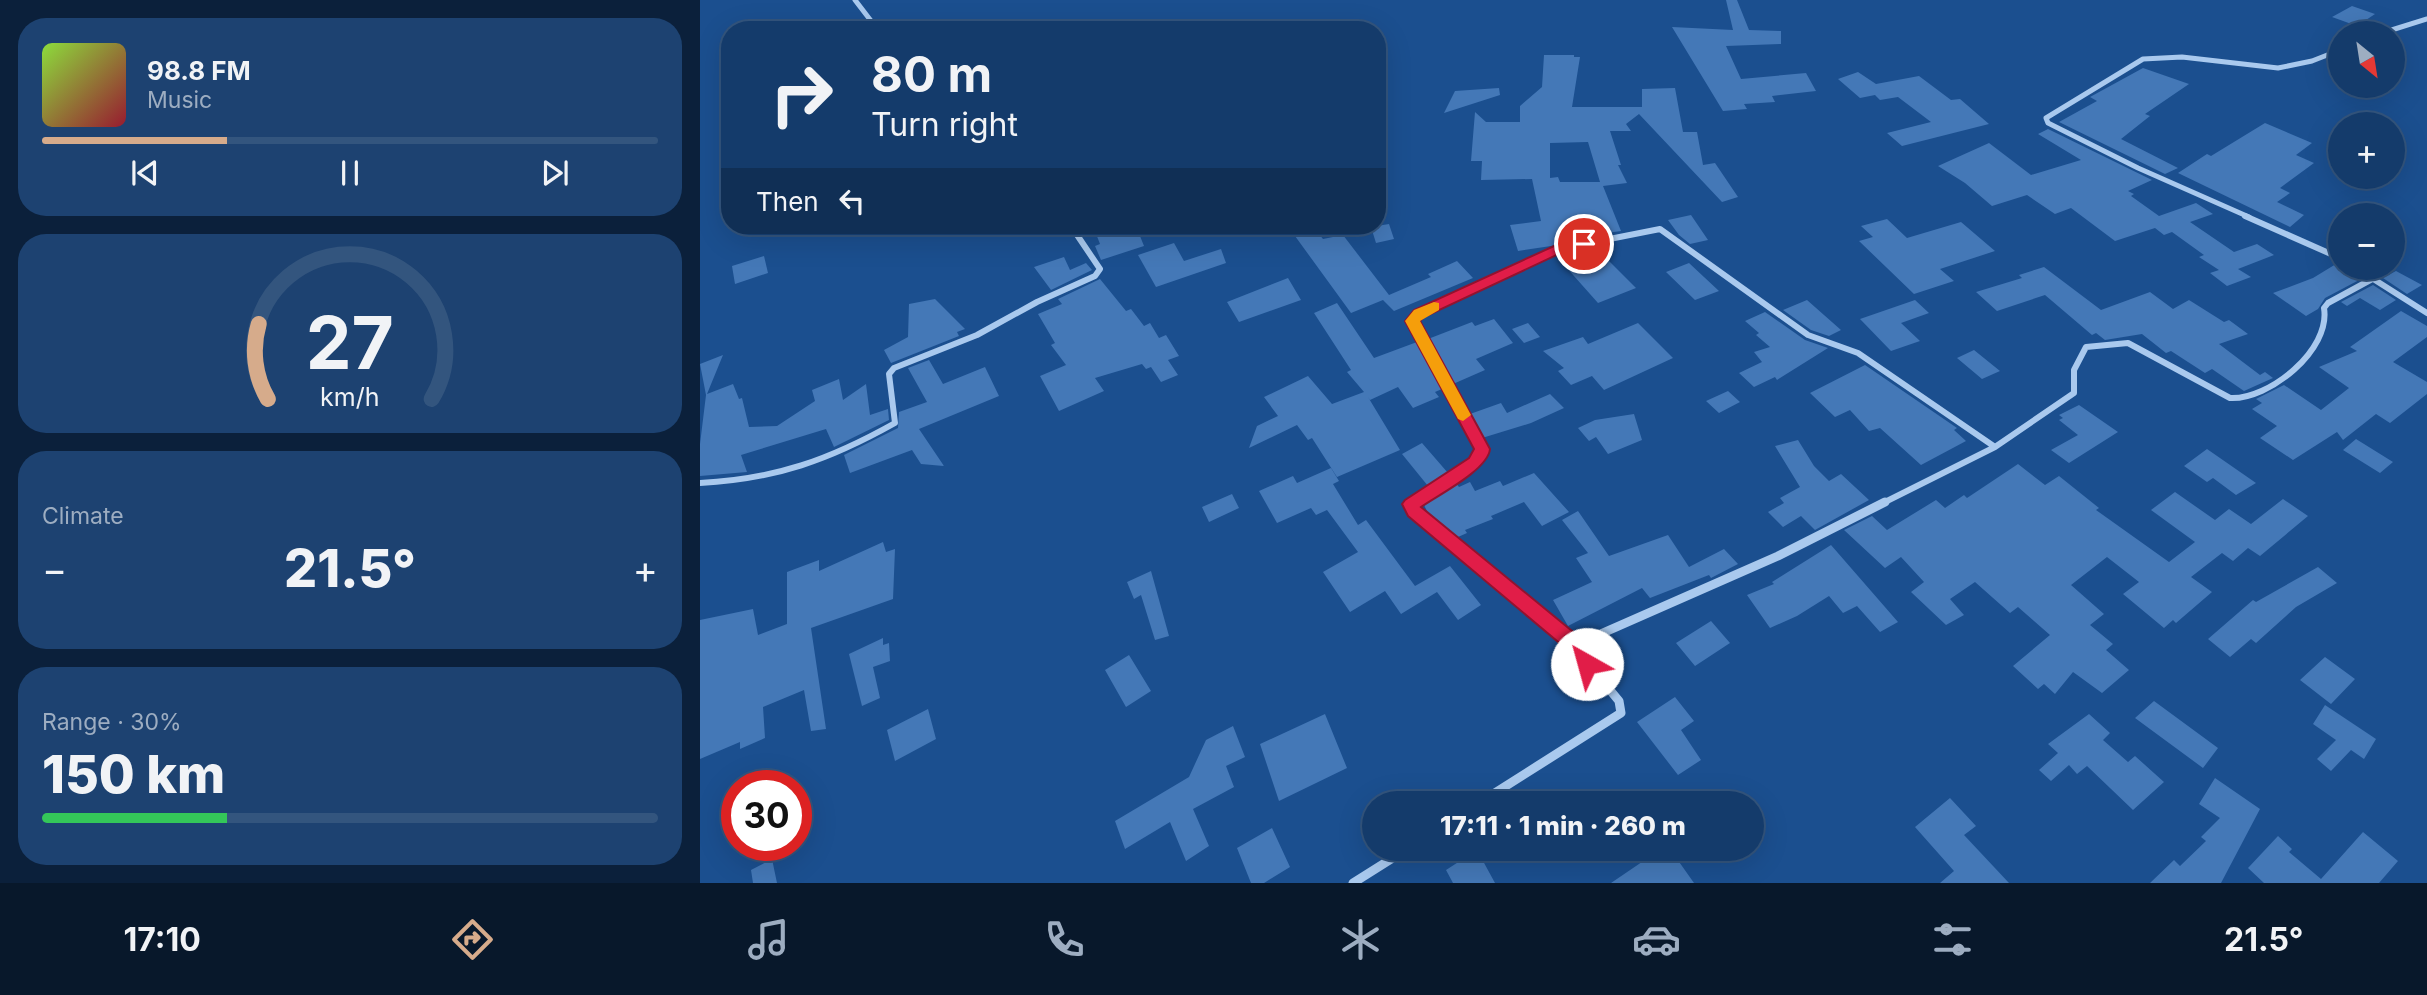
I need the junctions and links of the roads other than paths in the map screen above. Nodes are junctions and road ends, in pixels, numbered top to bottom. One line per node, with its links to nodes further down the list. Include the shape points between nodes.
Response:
1 (855, 0): 3 (street)
2 (2427, 19): 4 (street)
3 (871, 21)
4 (2405, 26)
5 (2328, 55): 7 (street, via 2278,68 2182,57 2143,59 2046,118 2137,167)
6 (1077, 235): 12 (street, via 1100,270 1095,276 977,335 894,368 889,374 895,423 857,444 786,469 748,480)
7 (2328, 253)
8 (2370, 280): 11 (street, via 2328,303 2326,323 2300,363 2275,386 2253,397 2230,398 2129,343 2086,348 2074,370 2074,393)
9 (2377, 280): 10 (street)
10 (2427, 313)
11 (1995, 447): 13 (street, via 1779,556); 13 (street, via 1858,353 1808,335 1660,229 1559,248 1419,313 1412,321 1482,449 1475,462 1411,507)
12 (700, 483)
13 (1577, 646): 14 (street, via 1619,701 1621,713)
14 (1498, 791)
15 (1388, 861): 16 (street)
16 (1353, 883)

